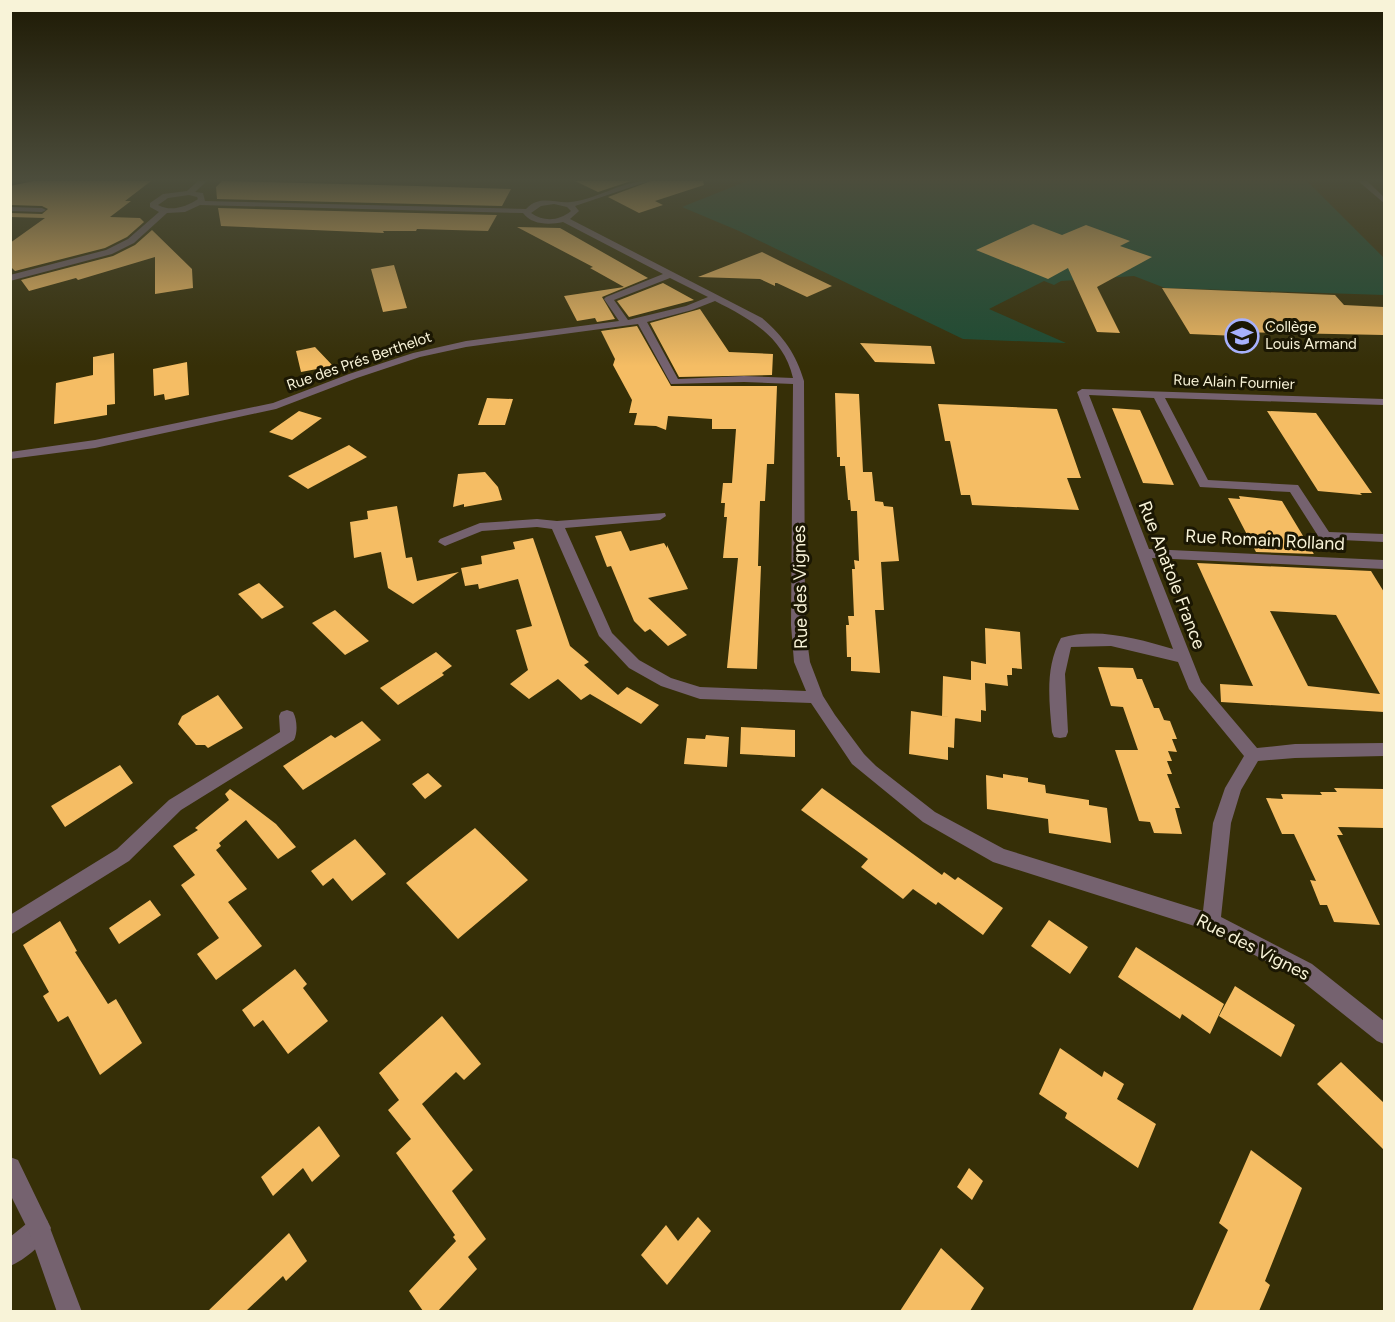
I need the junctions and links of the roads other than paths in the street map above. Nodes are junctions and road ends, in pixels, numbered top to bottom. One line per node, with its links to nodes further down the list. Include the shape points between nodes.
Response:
1 (130, 243): 4 (street)
2 (610, 243): 3 (street, Rue des Vignes)
3 (671, 274): 5 (street, Rue des Vignes); 7 (street, via 609,299)
4 (10, 278)
5 (716, 297): 6 (street, Rue des Prés Berthelot); 8 (street, Rue des Vignes, via 759,320 783,341 795,360)
6 (641, 321): 7 (street, Rue des Prés Berthelot); 8 (street, via 675,381)
7 (625, 323): 12 (street, Rue des Prés Berthelot, via 466,344 407,358 276,406 94,444)
8 (799, 381): 22 (street, Rue des Vignes, via 798,625 802,662)
9 (1082, 392): 10 (street, Rue Alain Fournier); 18 (street, Rue Anatole France)
10 (1158, 395): 11 (street, Rue Alain Fournier); 15 (street, via 1204,484 1294,488)
11 (1384, 402)
12 (10, 456)
13 (660, 516): 14 (street)
14 (557, 525): 17 (street, via 480,527); 22 (street, via 606,636 634,664 666,682 700,693)
15 (1324, 536): 16 (street); 19 (street)
16 (1384, 538)
17 (445, 542)
18 (1145, 553): 19 (street, Rue Romain Rolland); 21 (street, Rue Anatole France)
19 (1340, 562): 20 (street, Rue Romain Rolland)
20 (1384, 564)
21 (1184, 658): 24 (street, via 1117,641 1066,642 1061,651 1056,695); 26 (street, Rue Anatole France, via 1194,685)
22 (816, 697): 27 (street, Rue des Vignes, via 858,759 930,818 999,856)
23 (287, 716): 28 (street, via 288,735 175,805 123,855)
24 (1060, 732)
25 (1384, 749): 26 (street)
26 (1253, 755): 27 (street, via 1233,788 1222,823)
27 (1211, 922): 29 (street, Rue des Vignes, via 1305,971)
28 (10, 926)
29 (1384, 1034)
30 (10, 1168): 31 (street)
31 (39, 1228): 32 (street); 33 (street)
32 (10, 1254)
33 (70, 1311)

